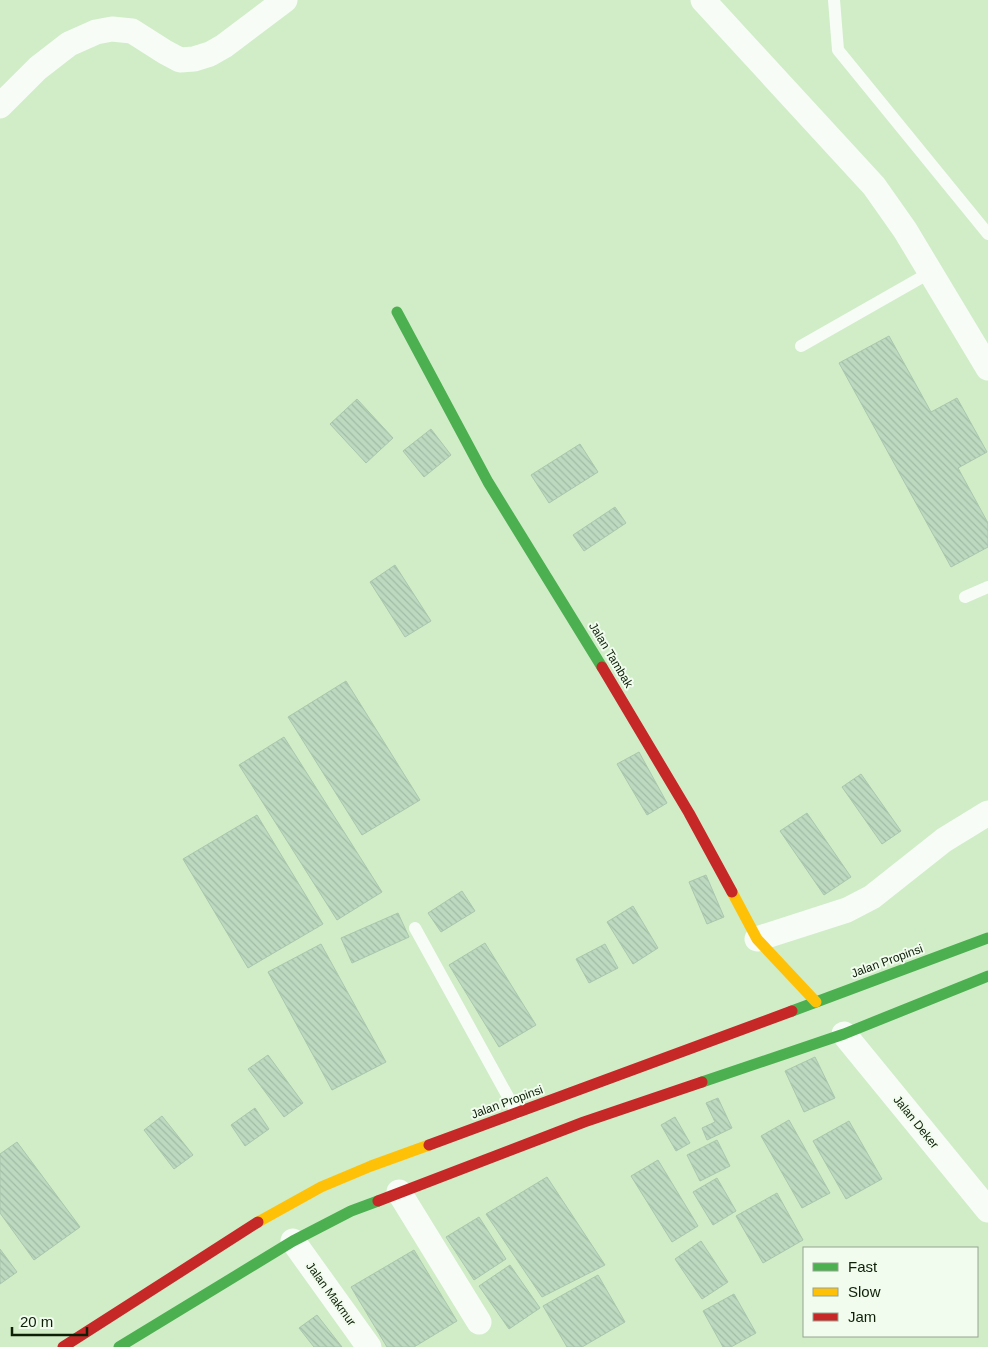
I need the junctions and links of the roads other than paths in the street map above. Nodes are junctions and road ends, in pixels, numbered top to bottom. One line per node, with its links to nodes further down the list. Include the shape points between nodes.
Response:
1 (284, 0): 4 (street, via 224,46 194,59 180,60 132,31 112,29 96,32 69,44 38,68)
2 (703, 0): 6 (street, via 874,186)
3 (834, 0): 5 (lane, via 838,50)
4 (0, 106)
5 (988, 234)
6 (931, 272): 8 (lane); 9 (street)
7 (397, 312): 14 (main road, Jalan Tambak, via 488,482 679,796)
8 (801, 346)
9 (988, 368)
10 (988, 587): 11 (lane)
11 (965, 596)
12 (988, 813): 14 (street, via 944,840 872,897 847,910)
13 (415, 928): 19 (lane)
14 (758, 938): 17 (main road, Jalan Tambak)
15 (988, 938): 17 (main road, Jalan Propinsi)
16 (988, 976): 18 (main road)
17 (816, 1002): 19 (main road, Jalan Propinsi)
18 (844, 1034): 20 (main road, via 584,1122); 21 (street, Jalan Deker)
19 (517, 1113): 23 (main road, Jalan Propinsi, via 321,1187 252,1226)
20 (399, 1192): 22 (main road, via 351,1211); 24 (street)
21 (988, 1210)
22 (293, 1241): 23 (main road); 27 (street, Jalan Makmur)
23 (133, 1320): 25 (main road, Jalan Propinsi); 26 (main road)
24 (479, 1322)
25 (63, 1347)
26 (119, 1347)
27 (369, 1347)

